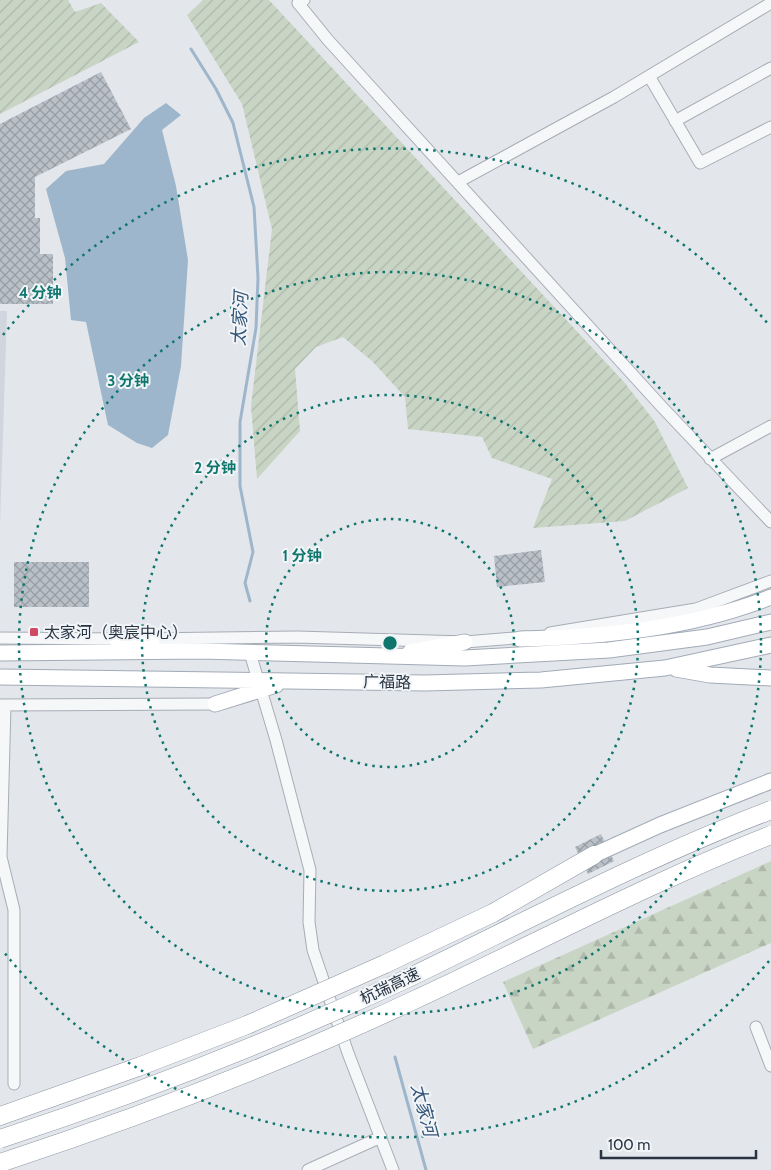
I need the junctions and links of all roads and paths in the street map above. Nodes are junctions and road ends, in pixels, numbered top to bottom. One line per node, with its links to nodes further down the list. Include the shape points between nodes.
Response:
1 (304, 0): 7 (street, via 298,3 328,40)
2 (771, 3): 4 (street)
3 (771, 68): 5 (street)
4 (649, 76): 5 (street); 7 (street)
5 (675, 121): 6 (street, via 700,163)
6 (771, 128)
7 (458, 182): 9 (street)
8 (771, 426): 9 (street)
9 (710, 459): 10 (street)
10 (771, 522)
11 (771, 581): 16 (street, via 696,609 592,624)
12 (771, 597): 16 (main road, via 700,619 604,635)
13 (771, 622): 22 (main road, 广福路, via 707,637 609,650 465,658)
14 (0, 638): 15 (street)
15 (116, 639): 17 (street, via 298,638); 19 (main road)
16 (520, 639): 17 (street)
17 (465, 642): 22 (main road)
18 (771, 645): 23 (main road, 广福路)
19 (201, 651): 20 (main road, 广福路); 21 (main road, 广福路)
20 (0, 653)
21 (250, 653): 22 (main road, 广福路); 26 (street)
22 (391, 657)
23 (665, 668): 25 (main road, via 710,675); 26 (main road, 广福路, via 541,680 425,683 288,680)
24 (3, 678): 26 (main road, 广福路)
25 (771, 678)
26 (259, 685): 27 (main road); 37 (street, via 310,870 309,922 313,950)
27 (215, 704): 28 (street)
28 (2, 705): 35 (street, via 1,858 14,910)
29 (771, 781): 32 (main road)
30 (771, 810): 38 (highway, 杭瑞高速, bridge, via 664,856 292,1029 151,1085)
31 (771, 835): 39 (highway, 杭瑞高速, bridge, via 301,1050 142,1114)
32 (594, 855): 36 (highway, bridge, via 493,913 385,964 209,1040)
33 (756, 1027): 34 (street)
34 (771, 1066)
35 (14, 1084)
36 (0, 1116)
37 (381, 1137): 40 (street); 41 (street)
38 (0, 1139)
39 (0, 1163)
40 (308, 1170)
41 (393, 1170)

